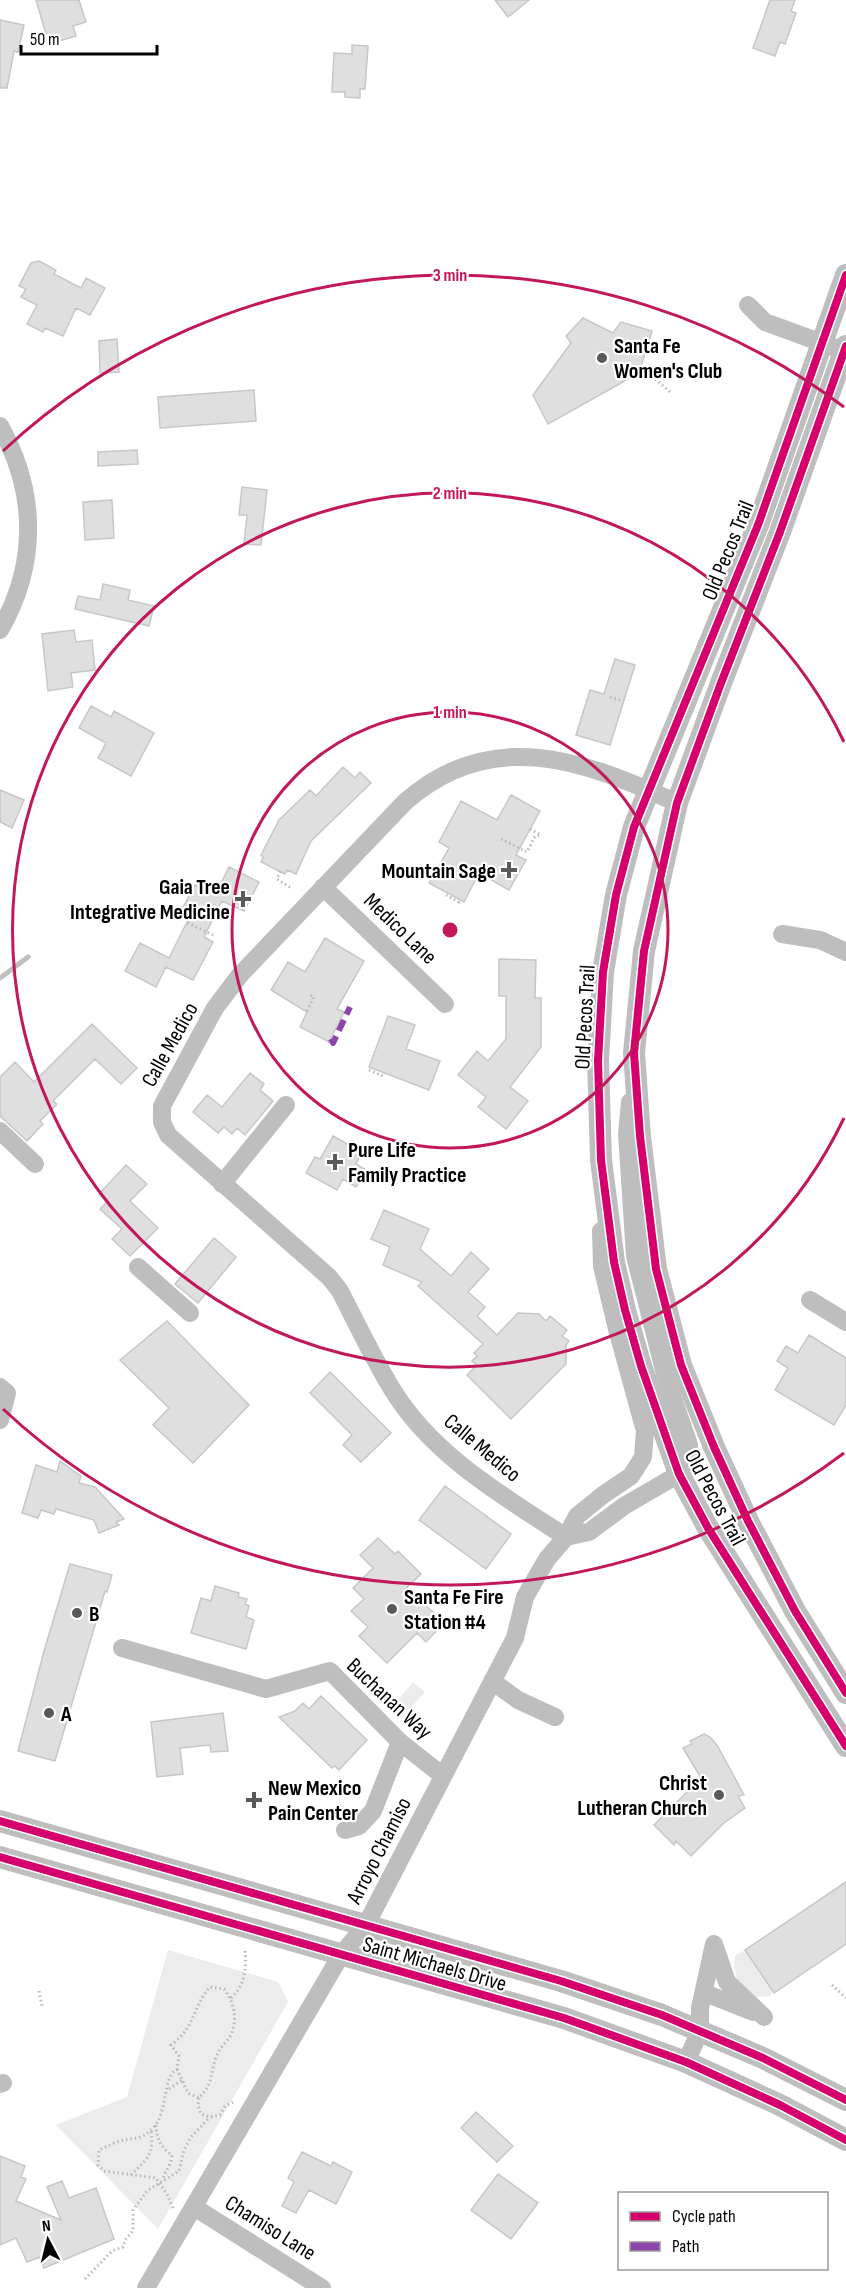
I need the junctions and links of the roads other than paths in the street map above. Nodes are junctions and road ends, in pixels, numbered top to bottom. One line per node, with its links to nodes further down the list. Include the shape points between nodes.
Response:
1 (846, 275): 3 (main road, Old Pecos Trail)
2 (748, 305): 3 (street, via 765,322)
3 (822, 342): 4 (street); 7 (main road, Old Pecos Trail, via 758,525)
4 (845, 350): 8 (main road, Old Pecos Trail)
5 (0, 426): 6 (street, via 18,461 24,483 29,540 19,588)
6 (0, 630)
7 (650, 790): 8 (street, Calle Medico); 9 (street, Calle Medico, via 589,767 538,756 483,761 453,771 420,789); 16 (main road, Old Pecos Trail, via 634,827 619,884 603,972 598,1061)
8 (677, 803): 13 (main road, Old Pecos Trail, via 644,951)
9 (323, 887): 12 (street, Medico Lane); 18 (street, Calle Medico, via 240,975 215,1008 162,1106 162,1122 168,1135)
10 (782, 934): 11 (street, via 820,940)
11 (846, 952)
12 (446, 1004)
13 (634, 1053): 25 (street, via 627,1134 632,1231 648,1314 689,1445 690,1461); 29 (main road, Old Pecos Trail, via 656,1269 681,1365 748,1521 795,1611)
14 (286, 1105): 18 (street)
15 (0, 1131): 17 (street)
16 (601, 1160): 25 (main road, Old Pecos Trail, via 614,1262 625,1310); 26 (street, Arroyo Chamiso, via 602,1266 646,1443 631,1476 577,1516)
17 (35, 1164)
18 (222, 1184): 26 (street, Calle Medico, via 329,1277 392,1390 439,1446 504,1497)
19 (138, 1268): 21 (street)
20 (810, 1300): 22 (street)
21 (190, 1312)
22 (846, 1322)
23 (0, 1387): 24 (street, via 8,1393)
24 (0, 1420)
25 (679, 1474): 26 (street, via 589,1532); 32 (main road, Old Pecos Trail, via 708,1528)
26 (566, 1537): 28 (street, Arroyo Chamiso, via 547,1558 525,1597 514,1638)
27 (122, 1648): 31 (street, Buchanan Way, via 266,1689 330,1671)
28 (492, 1681): 30 (street, via 518,1700); 33 (street, Arroyo Chamiso)
29 (846, 1693)
30 (555, 1718)
31 (400, 1742): 33 (street, Buchanan Way); 35 (street, via 373,1811 359,1826)
32 (846, 1746)
33 (443, 1776): 37 (street, Arroyo Chamiso)
34 (0, 1821): 37 (main road, Saint Michaels Drive)
35 (345, 1830)
36 (0, 1857): 38 (main road, Saint Michaels Drive)
37 (366, 1925): 38 (street, Arroyo Chamiso); 40 (main road, Saint Michaels Drive, via 561,1981)
38 (341, 1955): 41 (main road, Saint Michaels Drive, via 564,2019); 44 (street, Arroyo Chamiso)
39 (705, 1993): 39 (street, via 714,1944 727,1982 764,2017); 40 (street, via 700,2008)
40 (700, 2031): 41 (street); 42 (main road, Saint Michaels Drive)
41 (686, 2062): 43 (main road, Saint Michaels Drive)
42 (846, 2100)
43 (846, 2140)
44 (194, 2207): 45 (street, Arroyo Chamiso); 46 (street, Chamiso Lane)
45 (146, 2288)
46 (322, 2288)

